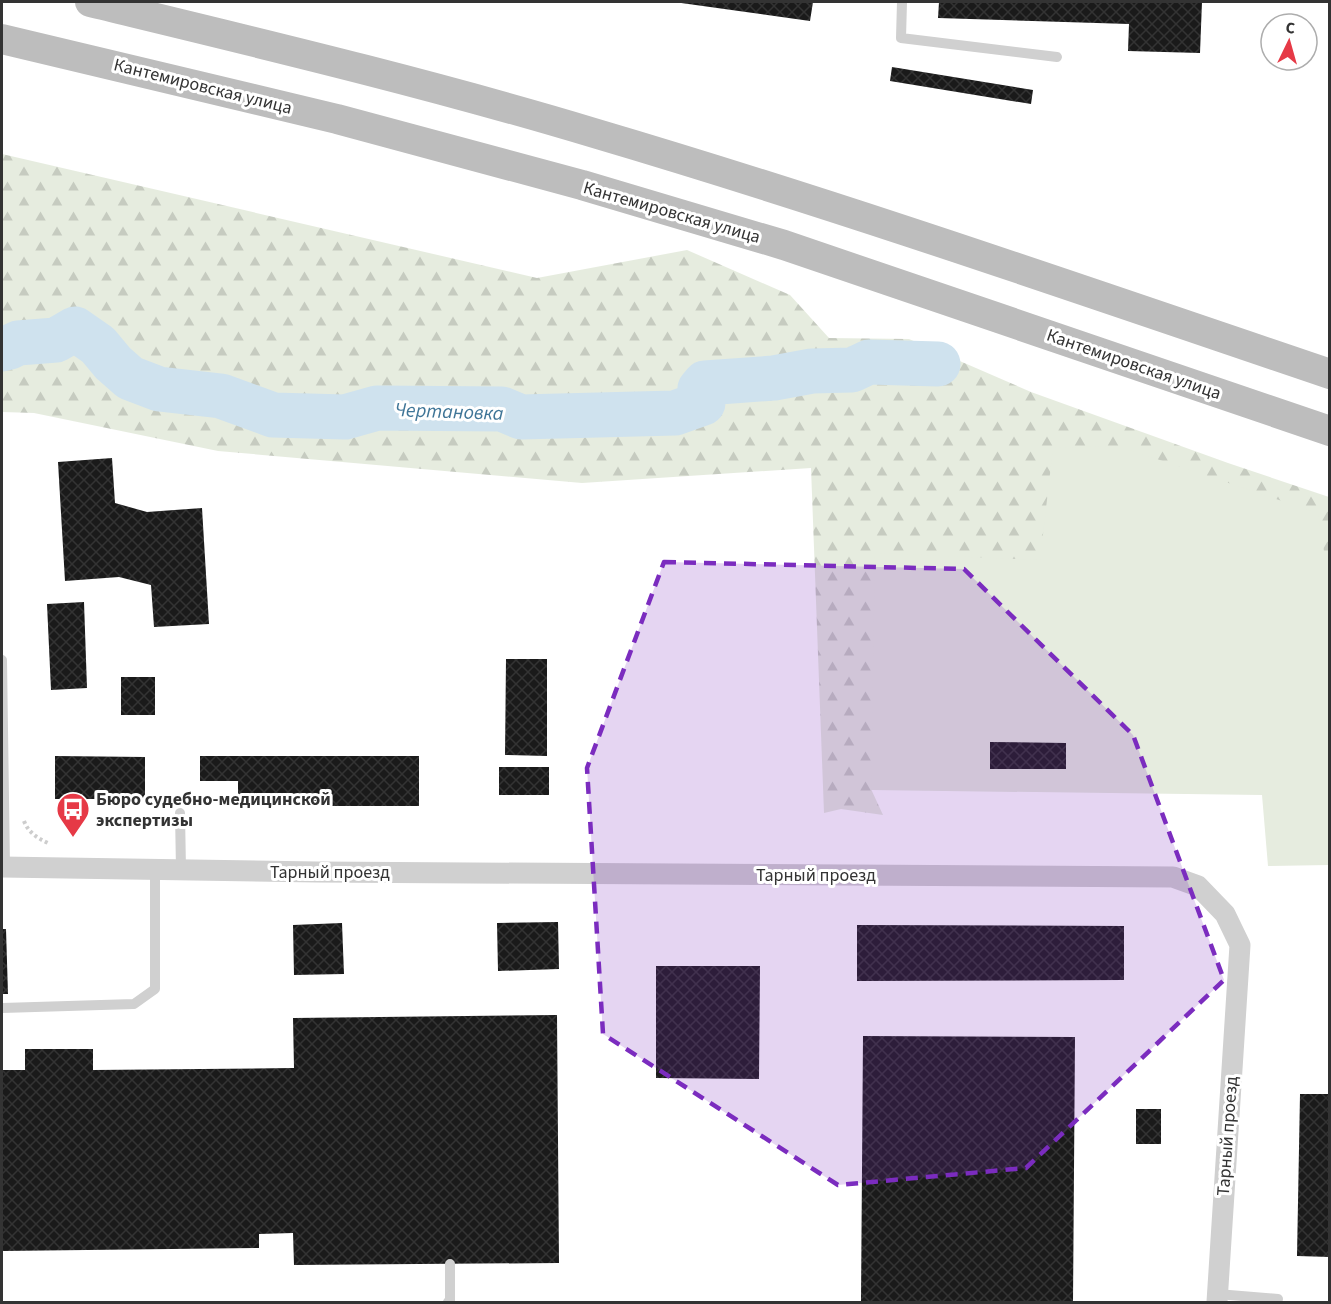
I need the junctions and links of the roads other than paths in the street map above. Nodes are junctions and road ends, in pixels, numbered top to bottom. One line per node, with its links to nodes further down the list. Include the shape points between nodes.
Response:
1 (90, 2): 5 (main road, via 348,65 591,132 803,196)
2 (902, 2): 4 (lane, via 901,38)
3 (2, 39): 6 (main road, Кантемировская улица, via 337,119 784,245)
4 (1057, 57)
5 (1329, 374)
6 (1329, 431)
7 (2, 660): 9 (lane)
8 (180, 813): 11 (lane)
9 (3, 867): 10 (street, Тарный проезд)
10 (155, 870): 11 (street, Тарный проезд); 12 (lane, via 154,989 134,1004)
11 (181, 870): 14 (street, Тарный проезд, via 1173,877 1198,886 1225,914 1240,945)
12 (2, 1008)
13 (450, 1264): 16 (lane)
14 (1217, 1298): 15 (lane)
15 (1278, 1299)
16 (448, 1302)

